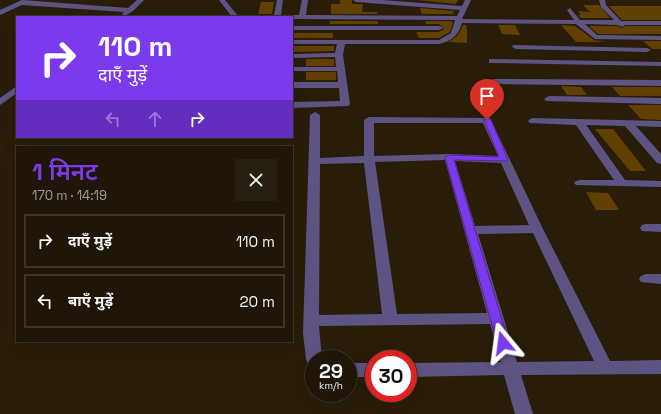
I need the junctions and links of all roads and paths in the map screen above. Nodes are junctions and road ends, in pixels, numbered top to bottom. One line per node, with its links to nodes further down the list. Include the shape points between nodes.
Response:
1 (106, 0): 11 (street)
2 (141, 0): 13 (street)
3 (222, 0): 17 (street)
4 (280, 0): 18 (street)
5 (305, 0): 20 (street)
6 (356, 0): 10 (street)
7 (468, 0): 12 (street)
8 (602, 0): 23 (street, via 603,6)
9 (24, 1): 11 (street); 15 (street)
10 (367, 1): 12 (street); 21 (street)
11 (95, 8): 13 (street)
12 (464, 8): 22 (street)
13 (131, 10): 16 (street)
14 (570, 10): 24 (street)
15 (0, 12)
16 (122, 16)
17 (235, 16)
18 (276, 16)
19 (293, 16): 20 (street)
20 (302, 16): 21 (street)
21 (365, 16): 22 (street)
22 (458, 20): 24 (street); 31 (street, via 456,32 448,41)
23 (619, 22): 24 (street); 25 (street); 28 (street)
24 (579, 23): 28 (street, via 595,37)
25 (661, 23)
26 (293, 28): 27 (street)
27 (439, 28)
28 (634, 37): 29 (street); 34 (street)
29 (661, 38)
30 (293, 42): 31 (street)
31 (341, 43): 35 (street)
32 (516, 47): 33 (street)
33 (535, 47): 34 (street); 38 (street)
34 (647, 50): 39 (street)
35 (340, 55): 36 (street); 41 (street)
36 (293, 56)
37 (492, 61): 38 (street)
38 (544, 62): 39 (street)
39 (661, 64)
40 (293, 69): 41 (street)
41 (341, 69): 45 (street)
42 (494, 82): 43 (street)
43 (661, 83)
44 (293, 85): 45 (street)
45 (343, 85): 50 (street, via 345,104)
46 (16, 90): 49 (street)
47 (549, 98): 48 (street)
48 (661, 101)
49 (0, 102)
50 (293, 105)
51 (316, 115): 59 (street)
52 (533, 121): 53 (street)
53 (579, 122): 54 (street); 62 (street)
54 (628, 123): 55 (street); 60 (street)
55 (661, 124)
56 (449, 157): 57 (street); 58 (street); 67 (street)
57 (369, 160): 58 (street, via 368,120 487,120); 59 (street); 71 (street)
58 (504, 160): 66 (street)
59 (316, 161): 72 (street)
60 (661, 161)
61 (580, 183): 62 (street)
62 (622, 184): 63 (street)
63 (661, 184)
64 (646, 228): 65 (street)
65 (661, 228)
66 (537, 229): 67 (street); 75 (street)
67 (470, 230): 70 (street)
68 (646, 278): 69 (street)
69 (661, 279)
70 (496, 318): 71 (street); 76 (street)
71 (390, 319): 72 (street)
72 (312, 321): 73 (street)
73 (312, 350)
74 (661, 367): 75 (street)
75 (605, 368): 76 (street)
76 (510, 369): 77 (street); 78 (street)
77 (417, 370)
78 (524, 414)

